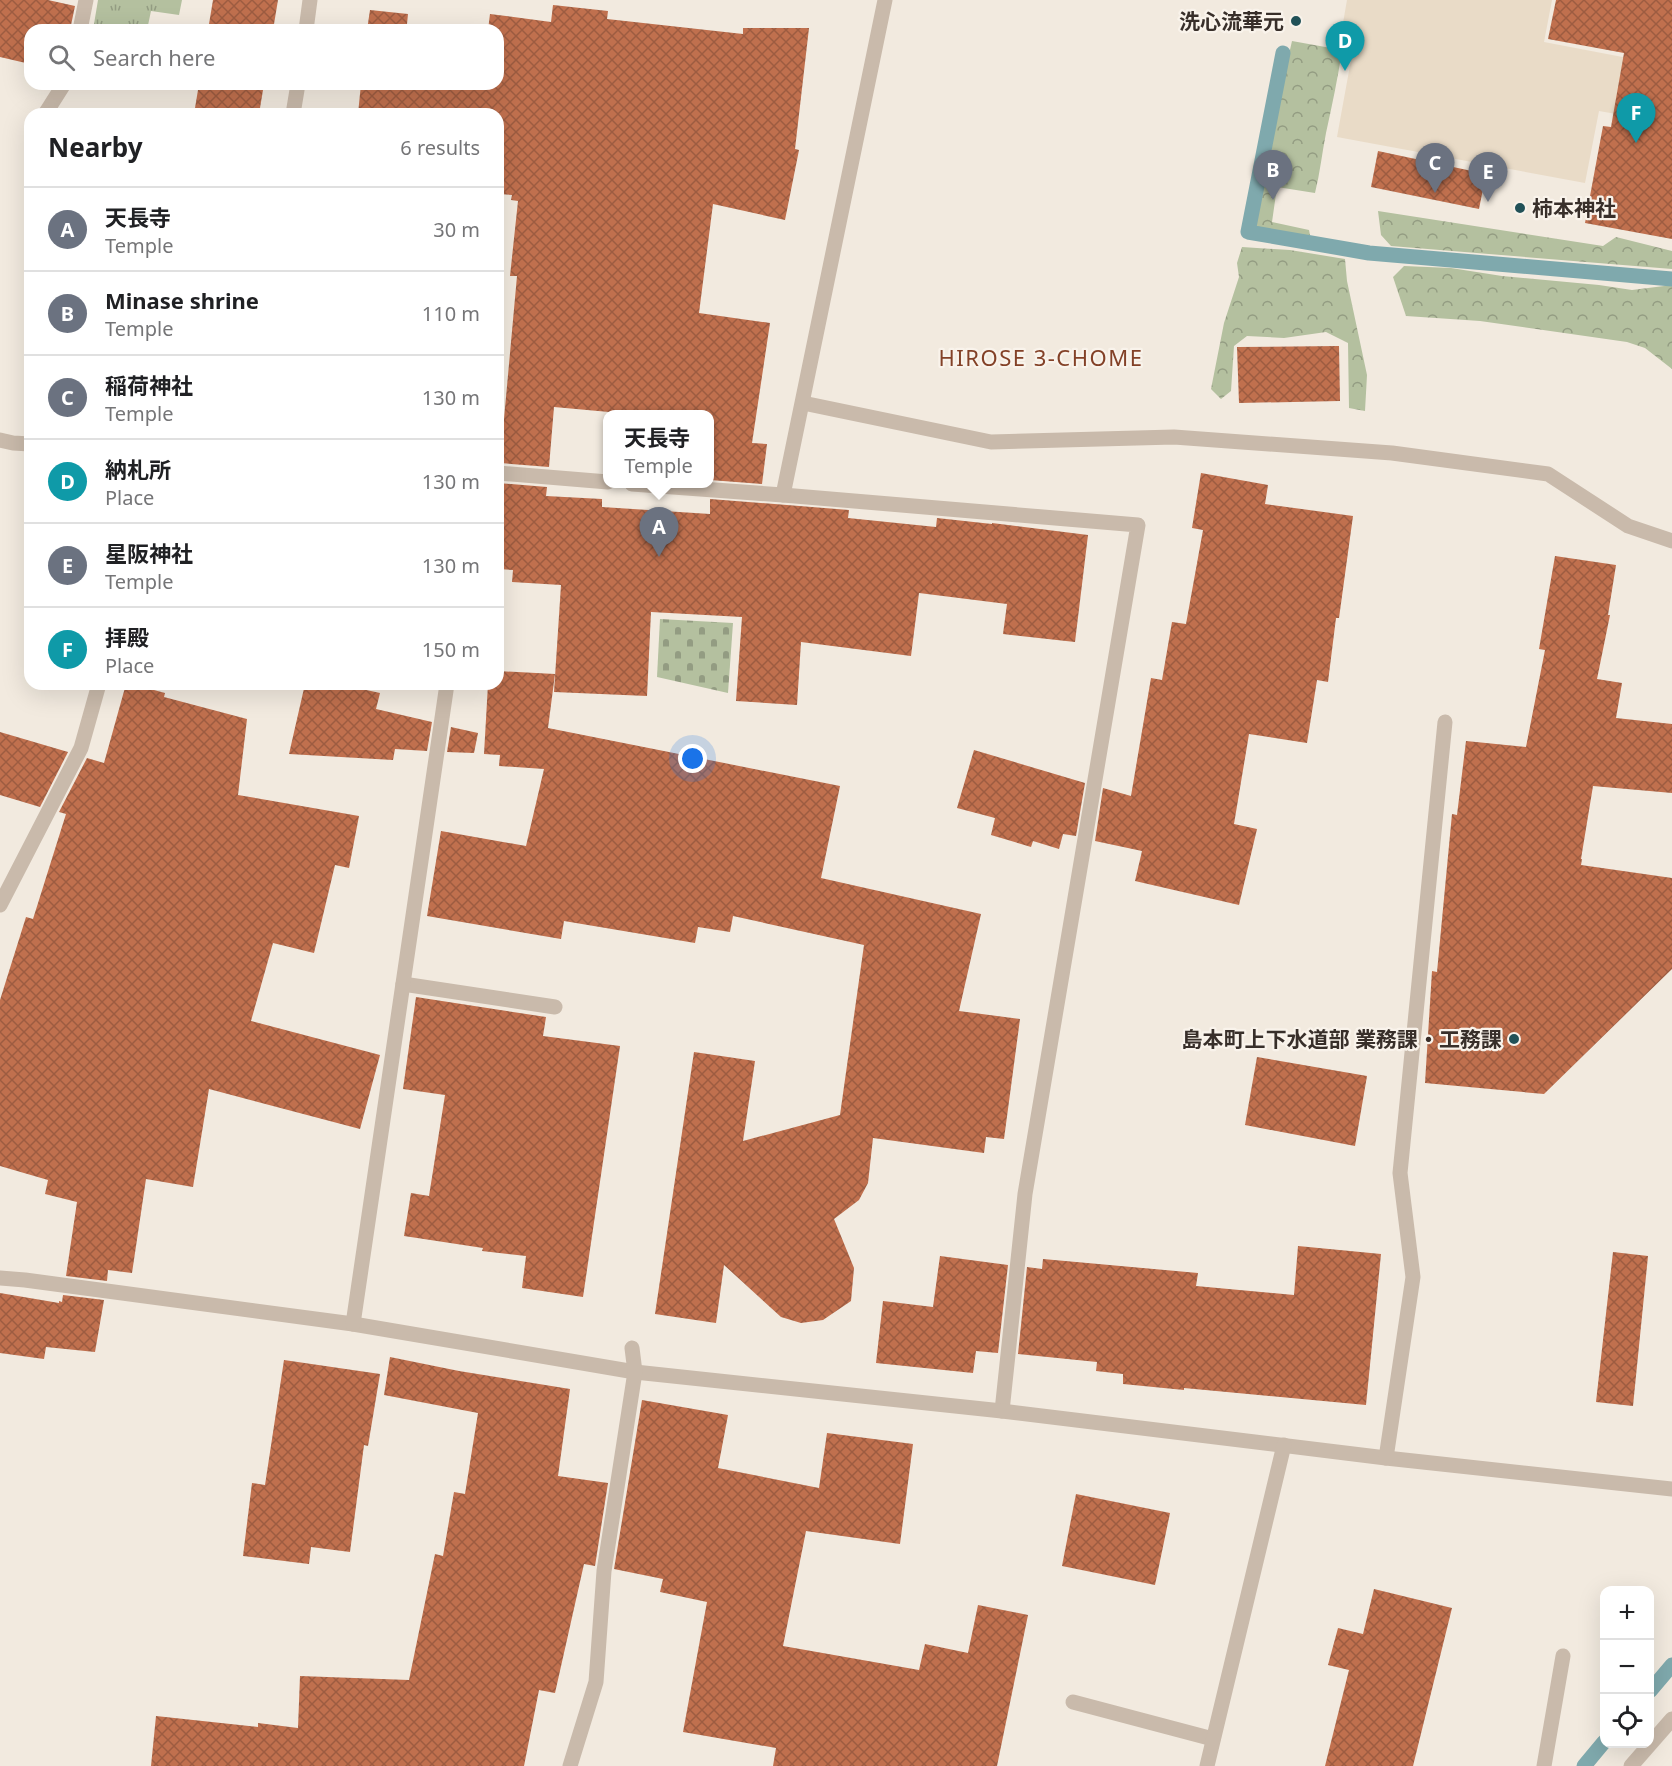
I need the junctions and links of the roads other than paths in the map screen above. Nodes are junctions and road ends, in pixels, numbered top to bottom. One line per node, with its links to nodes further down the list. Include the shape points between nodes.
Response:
1 (86, 0): 4 (street)
2 (310, 0): 5 (street)
3 (885, 0): 10 (street)
4 (81, 24)
5 (307, 24)
6 (60, 90): 8 (street)
7 (297, 90): 9 (street)
8 (49, 108)
9 (294, 108)
10 (803, 403): 16 (street); 17 (street, via 990,442 1174,437 1392,453 1548,474 1628,526)
11 (0, 440): 12 (street)
12 (24, 444)
13 (504, 473): 14 (street)
14 (603, 482)
15 (695, 488): 16 (street)
16 (783, 495): 28 (street, via 1138,525 1025,1194)
17 (1672, 541)
18 (97, 690): 21 (street, via 81,748)
19 (446, 690): 22 (street)
20 (1445, 722): 30 (street, via 1400,1173 1413,1277)
21 (0, 905)
22 (403, 984): 23 (street); 25 (street)
23 (555, 1007)
24 (0, 1278): 25 (street)
25 (353, 1324): 27 (street)
26 (632, 1348): 27 (street)
27 (635, 1372): 28 (street); 36 (street, via 604,1571 596,1682)
28 (1002, 1411): 29 (street)
29 (1284, 1445): 30 (street); 35 (street)
30 (1386, 1458): 31 (street)
31 (1672, 1489)
32 (1563, 1656): 38 (street)
33 (1073, 1702): 35 (street)
34 (1672, 1719): 39 (street)
35 (1213, 1739): 37 (street)
36 (570, 1766)
37 (1206, 1766)
38 (1544, 1766)
39 (1631, 1766)

